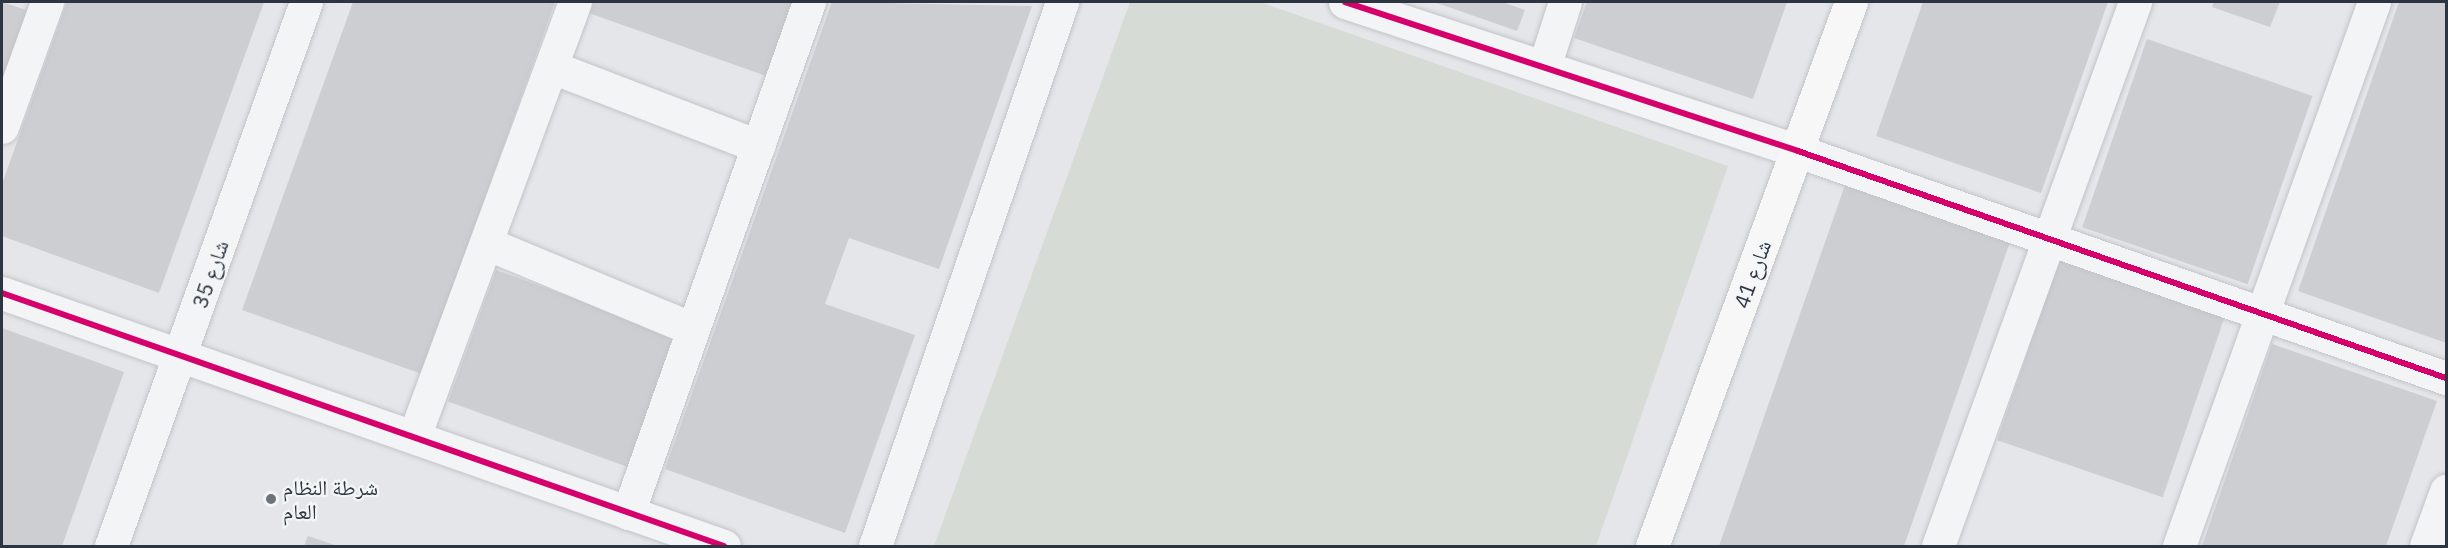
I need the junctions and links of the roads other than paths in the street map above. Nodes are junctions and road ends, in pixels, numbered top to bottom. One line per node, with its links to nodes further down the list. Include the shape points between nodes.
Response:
1 (47, 2): 13 (street)
2 (306, 2): 21 (street, شارع 35)
3 (575, 2): 11 (street)
4 (809, 2): 14 (street)
5 (1062, 2): 28 (street)
6 (1345, 2): 12 (street)
7 (1565, 2): 12 (street)
8 (1851, 2): 15 (main road, شارع 41)
9 (2136, 2): 16 (street)
10 (2374, 2): 19 (street)
11 (552, 67): 14 (street); 17 (street)
12 (1544, 67): 15 (street)
13 (2, 127)
14 (758, 146): 20 (street)
15 (1798, 151): 16 (street); 29 (main road, شارع 41)
16 (2050, 239): 19 (street); 30 (street)
17 (486, 243): 20 (street); 23 (street)
18 (2, 293): 21 (street)
19 (2261, 314): 22 (street); 31 (street)
20 (693, 329): 25 (street)
21 (182, 356): 23 (street); 26 (street, شارع 35)
22 (2446, 378)
23 (416, 434): 25 (street)
24 (2443, 509): 32 (street)
25 (628, 513): 27 (street)
26 (111, 546)
27 (724, 546)
28 (875, 546)
29 (1652, 546)
30 (1938, 546)
31 (2179, 546)
32 (2426, 546)

